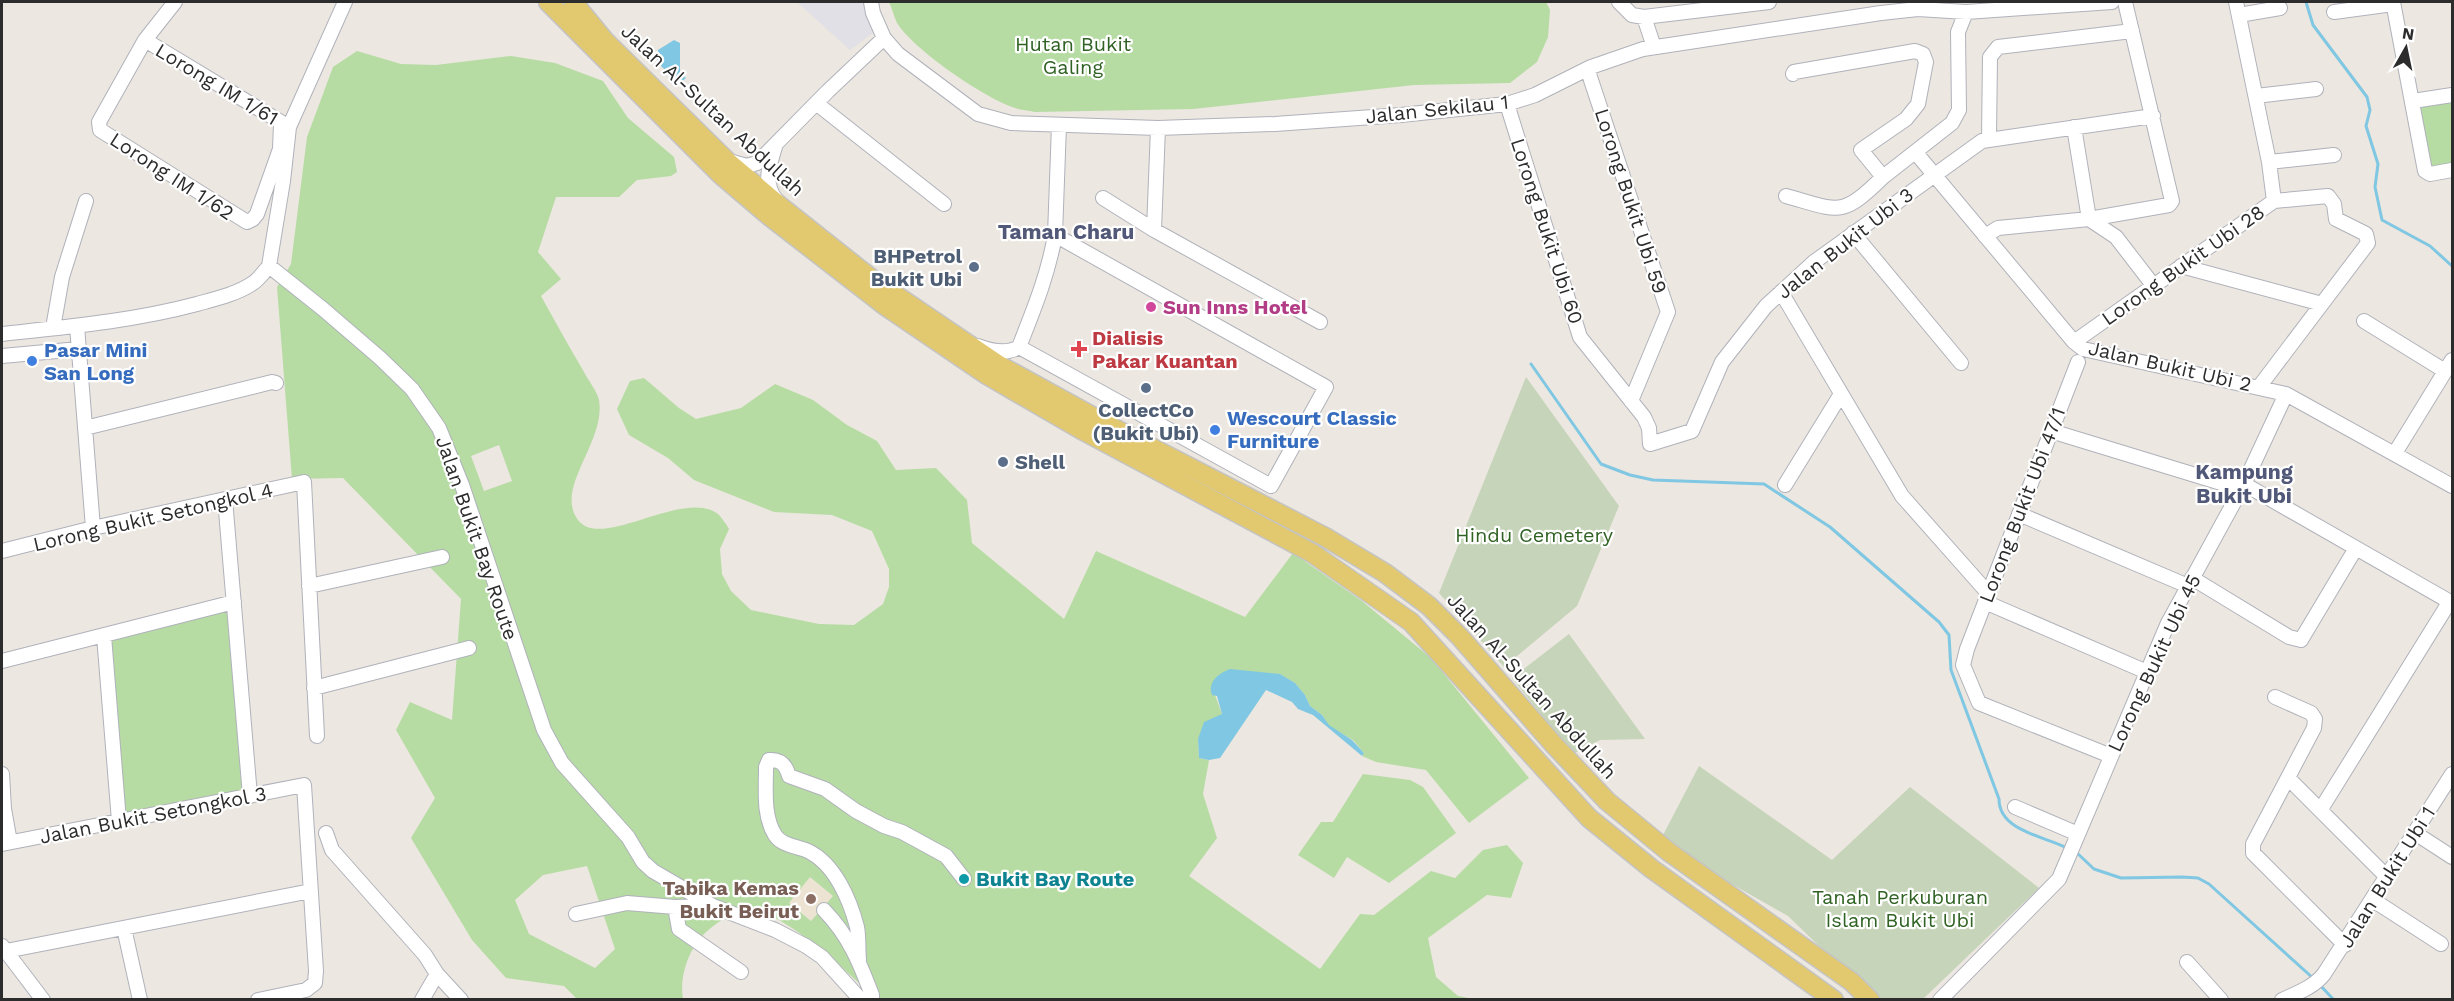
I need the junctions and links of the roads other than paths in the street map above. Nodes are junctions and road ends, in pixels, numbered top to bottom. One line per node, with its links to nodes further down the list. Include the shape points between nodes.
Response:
1 (175, 2): 21 (street)
2 (342, 2): 34 (street)
3 (537, 2): 23 (main road)
4 (548, 2): 23 (main road, Jalan Al-Sultan Abdullah)
5 (567, 2): 23 (main road)
6 (573, 2): 23 (main road, Jalan Al-Sultan Abdullah)
7 (871, 2): 20 (street)
8 (1619, 2): 18 (street, via 1632,15)
9 (1769, 2): 18 (street)
10 (2112, 2): 13 (street, Jalan Sekilau 1)
11 (2125, 2): 19 (street)
12 (2393, 3): 17 (street); 29 (street)
13 (2032, 5): 16 (street, Jalan Sekilau 1)
14 (2238, 8): 15 (street); 28 (street, Lorong Bukit Ubi 28)
15 (2280, 8)
16 (1966, 12): 22 (street, Jalan Sekilau 1, via 1918,9 1881,13); 39 (street, via 1958,32 1959,111 1952,123)
17 (2334, 12)
18 (1644, 17): 22 (street)
19 (2132, 31): 32 (street); 37 (street, via 1998,47 1990,57)
20 (884, 38): 30 (street); 33 (street, Jalan Sekilau 1, via 898,54 978,114 1011,123)
21 (145, 40): 34 (street, Lorong IM 1/61); 34 (street, Lorong IM 1/62, via 98,127 247,222 256,214)
22 (1654, 46): 24 (street, Jalan Sekilau 1)
23 (601, 47): 41 (main road, Jalan Al-Sultan Abdullah); 142 (main road, Jalan Al-Sultan Abdullah, via 721,175 884,305 1028,399 1312,553 1411,622 1589,818 1661,876)
24 (1591, 67): 31 (street, Jalan Sekilau 1, via 1535,95); 79 (street, Lorong Bukit Ubi 59, via 1589,74 1668,312)
25 (1793, 74): 45 (street, via 1915,51 1923,54 1926,62 1918,104 1906,119 1861,150)
26 (2316, 89): 28 (street)
27 (2452, 95): 29 (street)
28 (2256, 96): 42 (street, Lorong Bukit Ubi 28)
29 (2413, 101): 43 (street, via 2425,171)
30 (816, 104): 38 (street); 50 (street)
31 (1507, 104): 36 (street, Jalan Sekilau 1, via 1286,123); 79 (street, Lorong Bukit Ubi 60, via 1580,337)
32 (2153, 116): 35 (street); 52 (street, via 2172,201 2169,205)
33 (1059, 125): 36 (street, Jalan Sekilau 1); 55 (street)
34 (285, 126): 57 (street, via 283,181)
35 (2074, 127): 37 (street); 52 (street)
36 (1158, 128): 53 (street)
37 (1989, 138): 44 (street, Jalan Bukit Ubi 3)
38 (776, 146): 41 (street, via 752,166); 51 (street, via 768,183)
39 (1916, 153): 44 (street, Jalan Bukit Ubi 2); 45 (street)
40 (2334, 155): 42 (street)
41 (727, 160): 51 (main road, Jalan Al-Sultan Abdullah)
42 (2269, 162): 49 (street, Lorong Bukit Ubi 28)
43 (2452, 170)
44 (1933, 174): 54 (street, Jalan Bukit Ubi 3); 56 (street, Jalan Bukit Ubi 2)
45 (1883, 177): 46 (street, via 1860,199 1845,207 1830,208)
46 (1786, 196)
47 (1103, 198): 53 (street)
48 (86, 201): 65 (street, via 62,277)
49 (2274, 201): 58 (street, Lorong Bukit Ubi 28); 61 (street, via 2328,196 2334,204 2336,219 2369,239)
50 (944, 204)
51 (780, 206): 67 (main road, Jalan Al-Sultan Abdullah, via 872,279)
52 (2089, 219): 56 (street, via 1998,228); 59 (street, via 2116,237)
53 (1154, 230): 63 (street)
54 (1853, 233): 60 (street, Jalan Bukit Ubi 3); 73 (street)
55 (1055, 235): 69 (street, via 1043,289); 69 (street, via 1326,387 1270,486)
56 (1985, 236): 68 (street, Jalan Bukit Ubi 2)
57 (269, 266): 64 (street, via 254,282 214,300 136,318); 123 (street, Jalan Bukit Bay Route, via 388,366 412,390 439,428 555,752 628,837 643,862)
58 (2181, 266): 59 (street, Lorong Bukit Ubi 28); 61 (street)
59 (2153, 285): 68 (street, Lorong Bukit Ubi 28)
60 (1781, 292): 77 (street); 82 (street, Jalan Bukit Ubi 3, via 1727,354 1692,431)
61 (2322, 304): 76 (street)
62 (2364, 321): 74 (street)
63 (1320, 322)
64 (77, 326): 65 (street); 70 (street)
65 (53, 328): 66 (street)
66 (2, 334)
67 (965, 341): 69 (street, via 990,350); 143 (main road, Jalan Al-Sultan Abdullah, via 1010,371 1325,537 1385,573 1429,606 1607,801 1670,852 1852,982)
68 (2074, 342): 76 (street, Jalan Bukit Ubi 2, via 2083,349)
69 (1019, 347)
70 (79, 349): 71 (street); 80 (street)
71 (2, 356)
72 (2078, 362): 81 (street, Lorong Bukit Ubi 47/1)
73 (1961, 363)
74 (2449, 365): 83 (street)
75 (276, 383): 80 (street)
76 (2259, 387): 78 (street, Jalan Bukit Ubi 2)
77 (1841, 394): 84 (street); 95 (street, via 1902,496)
78 (2286, 394): 83 (street, Jalan Bukit Ubi 2); 85 (street, Lorong Bukit Ubi 45)
79 (1630, 401): 82 (street, Lorong Bukit Ubi 60, via 1647,423)
80 (85, 428): 89 (street)
81 (2051, 431): 85 (street); 88 (street, Lorong Bukit Ubi 47/1)
82 (1650, 444)
83 (2394, 453): 86 (street, Jalan Bukit Ubi 2)
84 (1785, 485)
85 (2242, 486): 90 (street); 93 (street, Lorong Bukit Ubi 45)
86 (2452, 486)
87 (225, 499): 89 (street, Lorong Bukit Setongkol 4); 94 (street, Lorong Bukit Setongkol 4, via 304,482); 96 (street)
88 (2019, 514): 93 (street); 95 (street, Lorong Bukit Ubi 47/1)
89 (93, 528): 91 (street, Lorong Bukit Setongkol 4)
90 (2356, 548): 93 (street, via 2301,640); 97 (street)
91 (2, 551)
92 (442, 557): 94 (street)
93 (2190, 582): 101 (street, Lorong Bukit Ubi 45)
94 (309, 586): 102 (street)
95 (1987, 598): 101 (street); 105 (street, Lorong Bukit Ubi 47/1, via 1963,665 1979,703)
96 (234, 602): 98 (street); 109 (street)
97 (2451, 602): 112 (street)
98 (104, 636): 100 (street); 113 (street)
99 (469, 648): 102 (street)
100 (2, 661)
101 (2147, 672): 105 (street, Lorong Bukit Ubi 45)
102 (314, 688): 104 (street)
103 (2275, 697): 108 (street, via 2311,713 2315,719)
104 (317, 736)
105 (2111, 756): 116 (street, Lorong Bukit Ubi 45)
106 (2, 774): 111 (street)
107 (2452, 774): 115 (street, Jalan Bukit Ubi 1)
108 (2288, 778): 112 (street); 129 (street, via 2253,844 2253,853)
109 (250, 796): 113 (street, Jalan Bukit Setongkol 3); 121 (street, Jalan Bukit Setongkol 3, via 304,784)
110 (2015, 807): 116 (street)
111 (3, 809): 117 (street)
112 (2321, 810): 119 (street)
113 (119, 821): 117 (street, Jalan Bukit Setongkol 3)
114 (326, 833): 134 (street, via 333,850 425,955)
115 (2415, 833): 118 (street); 119 (street, Jalan Bukit Ubi 1)
116 (2077, 836): 144 (street, Lorong Bukit Ubi 45, via 2059,879)
117 (6, 843)
118 (2452, 856)
119 (2387, 877): 122 (street, Jalan Bukit Ubi 1)
120 (964, 879): 131 (street, via 945,856 856,811 825,789 789,776 786,766 776,759 769,760 767,817 776,837 809,852 828,868 846,896 857,929)
121 (311, 891): 127 (street); 137 (street, via 315,982 306,990)
122 (2373, 900): 128 (street); 129 (street, Jalan Bukit Ubi 1)
123 (713, 906): 124 (street); 140 (street, Jalan Bukit Bay Route, via 806,946 822,957)
124 (675, 907): 126 (street, via 627,903); 133 (street, via 679,929)
125 (824, 910): 131 (street, via 843,930)
126 (576, 914)
127 (124, 928): 130 (street); 136 (street)
128 (2441, 944)
129 (2345, 945): 146 (street, Jalan Bukit Ubi 1, via 2319,980)
130 (4, 949): 135 (street)
131 (859, 960): 141 (street)
132 (2187, 962): 145 (street)
133 (741, 972)
134 (437, 974): 138 (street); 139 (street)
135 (43, 999)
136 (140, 999)
137 (258, 999)
138 (422, 999)
139 (461, 999)
140 (861, 999)
141 (872, 999)
142 (1834, 999)
143 (1869, 999)
144 (1940, 999)
145 (2221, 999)
146 (2282, 999)

